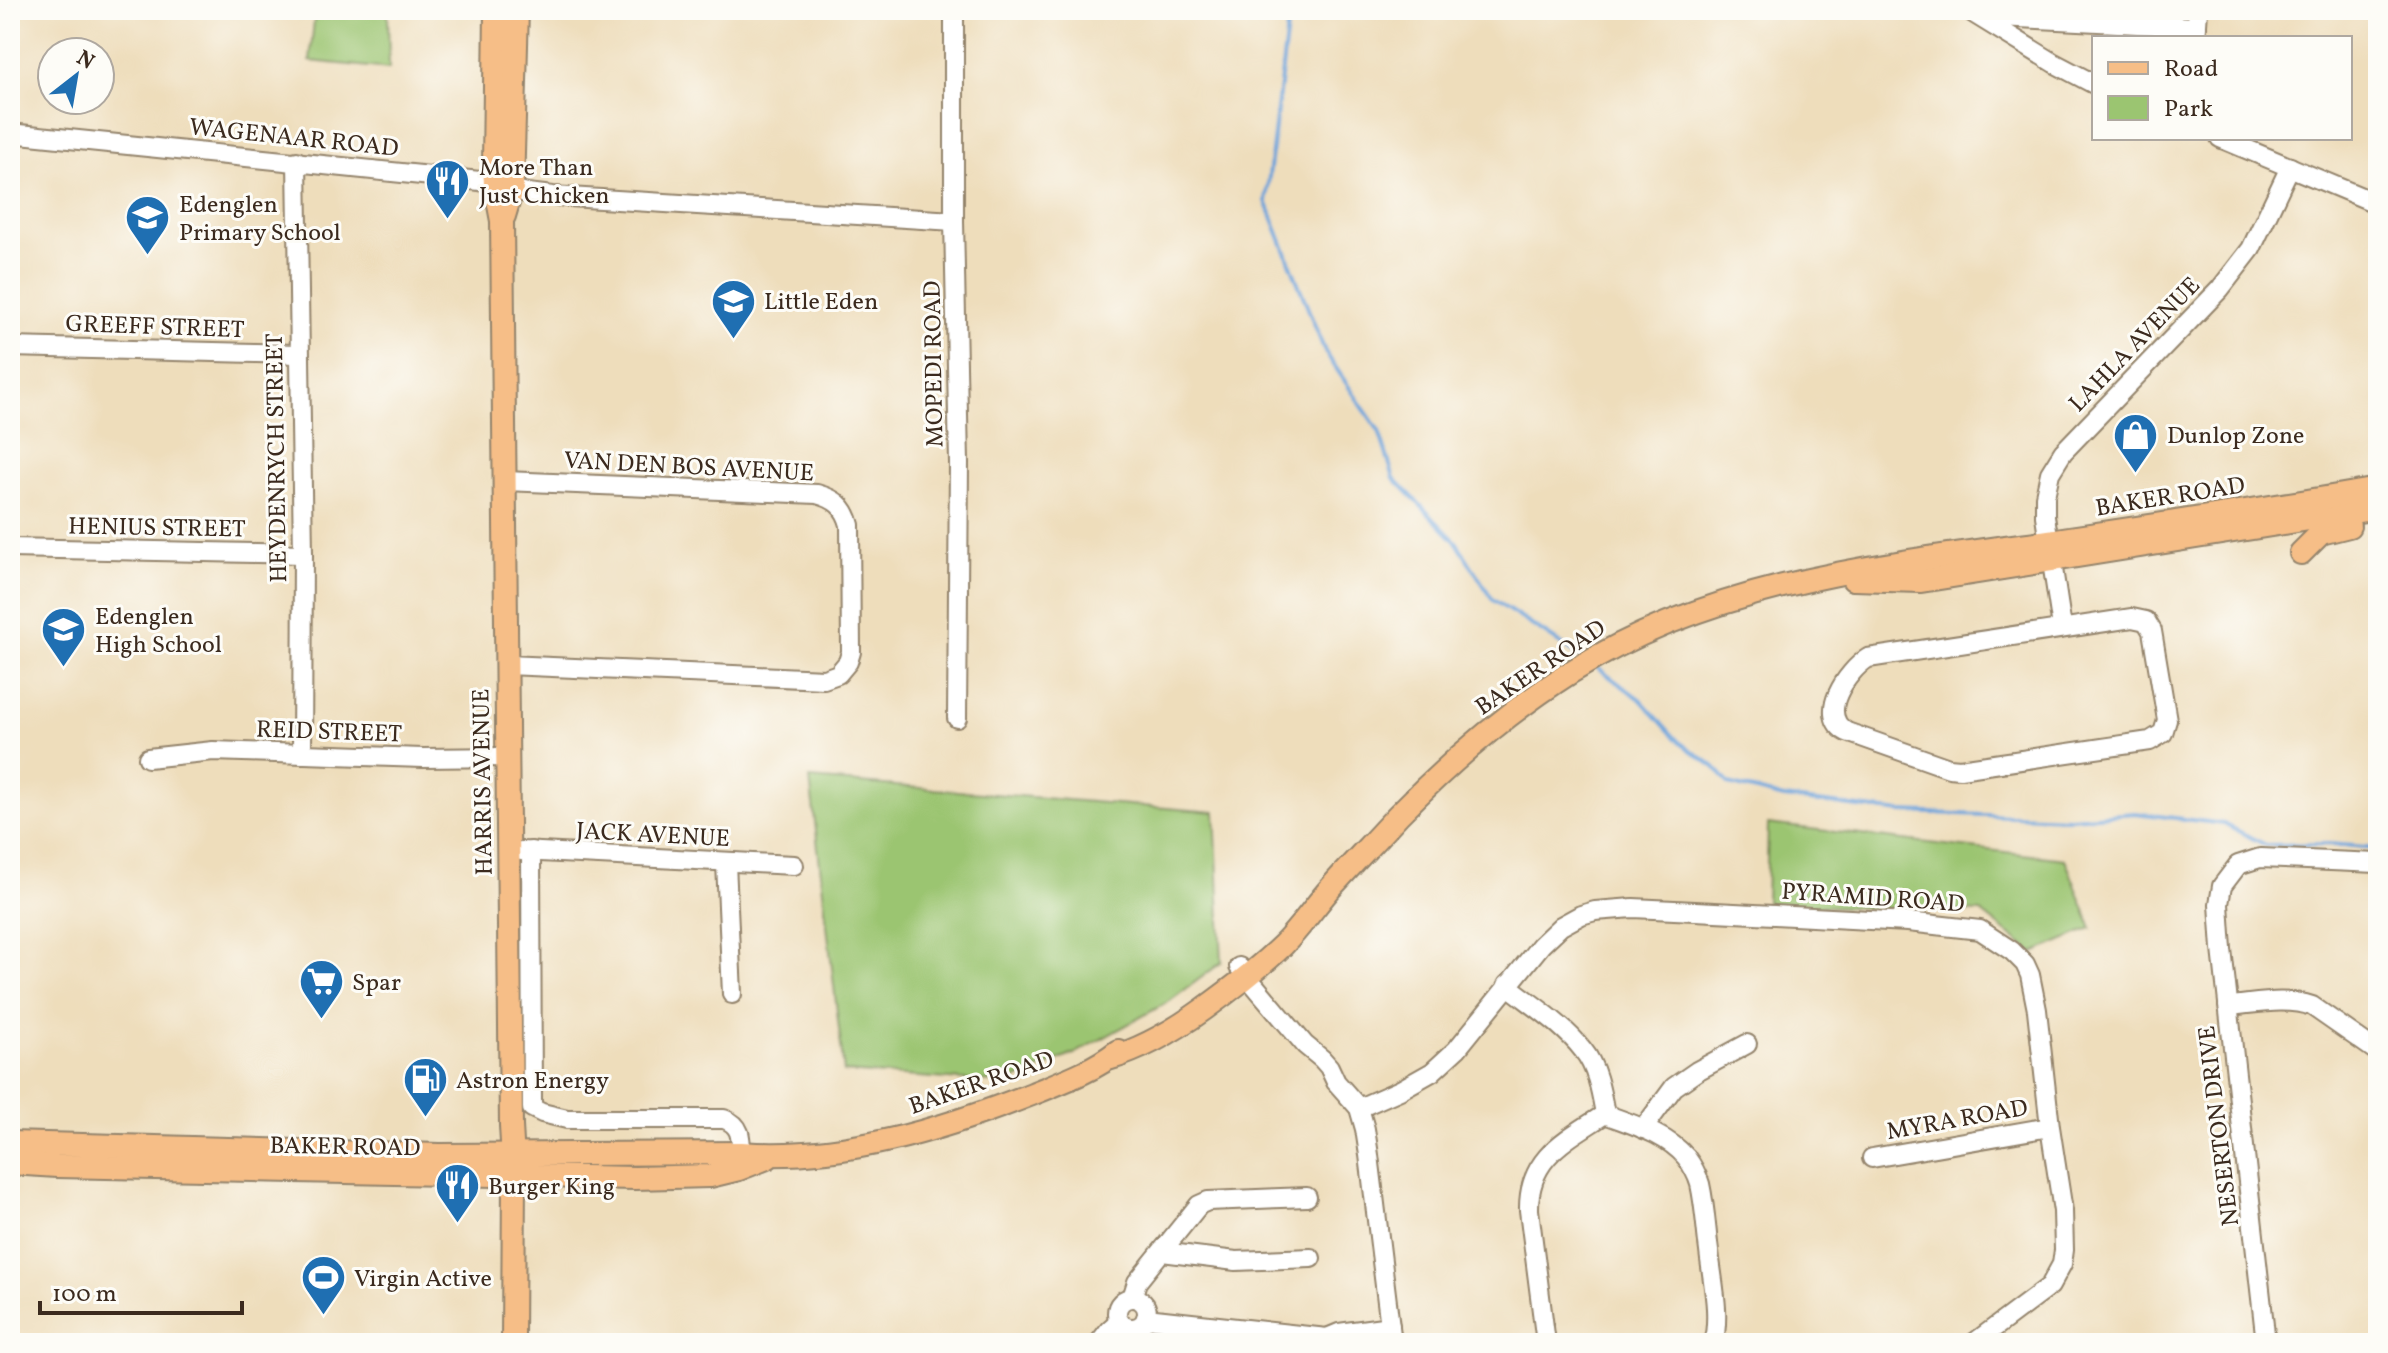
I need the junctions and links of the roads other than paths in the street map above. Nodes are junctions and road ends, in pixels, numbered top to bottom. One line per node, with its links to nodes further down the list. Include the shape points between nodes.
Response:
1 (496, 10): 11 (main road, HARRIS AVENUE)
2 (517, 10): 11 (main road, HARRIS AVENUE)
3 (954, 10): 13 (street, MOPEDI ROAD)
4 (1974, 13): 5 (street); 6 (street)
5 (2197, 25)
6 (2092, 83)
7 (10, 133): 9 (street, WAGENAAR ROAD)
8 (2225, 140): 10 (street)
9 (297, 161): 11 (street, WAGENAAR ROAD); 15 (street, HEYDENRYCH STREET)
10 (2290, 167): 12 (street); 21 (street, LAHLA AVENUE, via 2251,249 2220,289 2063,452 2046,487)
11 (503, 186): 13 (street, WAGENAAR ROAD, via 553,196); 16 (main road, HARRIS AVENUE)
12 (2378, 204)
13 (954, 221): 26 (street, MOPEDI ROAD)
14 (10, 347): 15 (street, GREEFF STREET)
15 (298, 354): 23 (street, HEYDENRYCH STREET)
16 (505, 481): 25 (main road, HARRIS AVENUE); 25 (street, VAN DEN BOS AVENUE, via 832,498 850,525 852,640 848,662 838,674 824,679)
17 (2378, 489): 21 (main road, BAKER ROAD)
18 (2378, 508): 21 (main road, BAKER ROAD)
19 (2378, 520): 22 (main road, via 2321,533)
20 (10, 548): 23 (street, HENIUS STREET)
21 (2051, 551): 24 (street); 35 (main road, BAKER ROAD, via 1938,555 1847,570 1691,613 1607,650 1566,675 1444,770)
22 (2301, 553)
23 (303, 554): 27 (street, HEYDENRYCH STREET)
24 (2062, 628): 24 (street, via 2132,618 2149,625 2167,720 2160,736 1960,769 1836,724 1838,695 1868,658)
25 (507, 665): 28 (main road, HARRIS AVENUE)
26 (957, 718)
27 (302, 754): 28 (street, REID STREET); 29 (street, REID STREET, via 213,751)
28 (507, 757): 30 (main road, HARRIS AVENUE)
29 (148, 758)
30 (508, 851): 31 (street, JACK AVENUE); 50 (main road, HARRIS AVENUE)
31 (531, 851): 32 (street, JACK AVENUE); 46 (street, via 532,1108 567,1119 724,1119 737,1126)
32 (726, 863): 34 (street, JACK AVENUE); 37 (street)
33 (2378, 863): 38 (street, NESERTON DRIVE, via 2260,858 2238,865 2222,886 2219,904)
34 (794, 865)
35 (1244, 972): 41 (street); 47 (main road, BAKER ROAD, via 1170,1032 1050,1087 951,1123 865,1144)
36 (1507, 985): 41 (street, PYRAMID ROAD, via 1432,1072); 42 (street, via 1584,1050); 43 (street, PYRAMID ROAD, via 1561,926 1608,909 1974,928 2012,951 2030,975)
37 (732, 994)
38 (2228, 1006): 40 (street, via 2303,1003); 65 (street, NESERTON DRIVE)
39 (1747, 1044): 44 (street, via 1674,1087)
40 (2378, 1052)
41 (1359, 1108): 57 (street)
42 (1605, 1114): 44 (street); 63 (street, via 1557,1146 1532,1182 1529,1210)
43 (2050, 1127): 48 (street, MYRA ROAD); 59 (street, PYRAMID ROAD, via 2063,1211 2062,1264 2050,1286)
44 (1643, 1129): 64 (street, via 1684,1155 1699,1181 1714,1297)
45 (10, 1143): 50 (main road, BAKER ROAD)
46 (741, 1153): 47 (main road, BAKER ROAD); 50 (main road, BAKER ROAD)
47 (772, 1156): 50 (main road, BAKER ROAD, via 710,1176 635,1178)
48 (1872, 1158)
49 (10, 1163): 50 (main road, BAKER ROAD)
50 (513, 1166): 60 (main road, HARRIS AVENUE)
51 (1307, 1197): 52 (street, via 1208,1201 1192,1212)
52 (1162, 1252): 53 (street, via 1236,1261); 54 (street, via 1137,1282)
53 (1311, 1258)
54 (1132, 1298): 55 (street, via 1144,1304); 56 (street, via 1119,1306)
55 (1146, 1318): 56 (street, via 1132,1328); 58 (street)
56 (1119, 1321): 61 (street)
57 (1391, 1337): 58 (street, via 1339,1333); 62 (street)
58 (1333, 1341)
59 (1977, 1342)
60 (513, 1343)
61 (1099, 1343)
62 (1351, 1343)
63 (1546, 1343)
64 (1713, 1343)
65 (2266, 1343)

